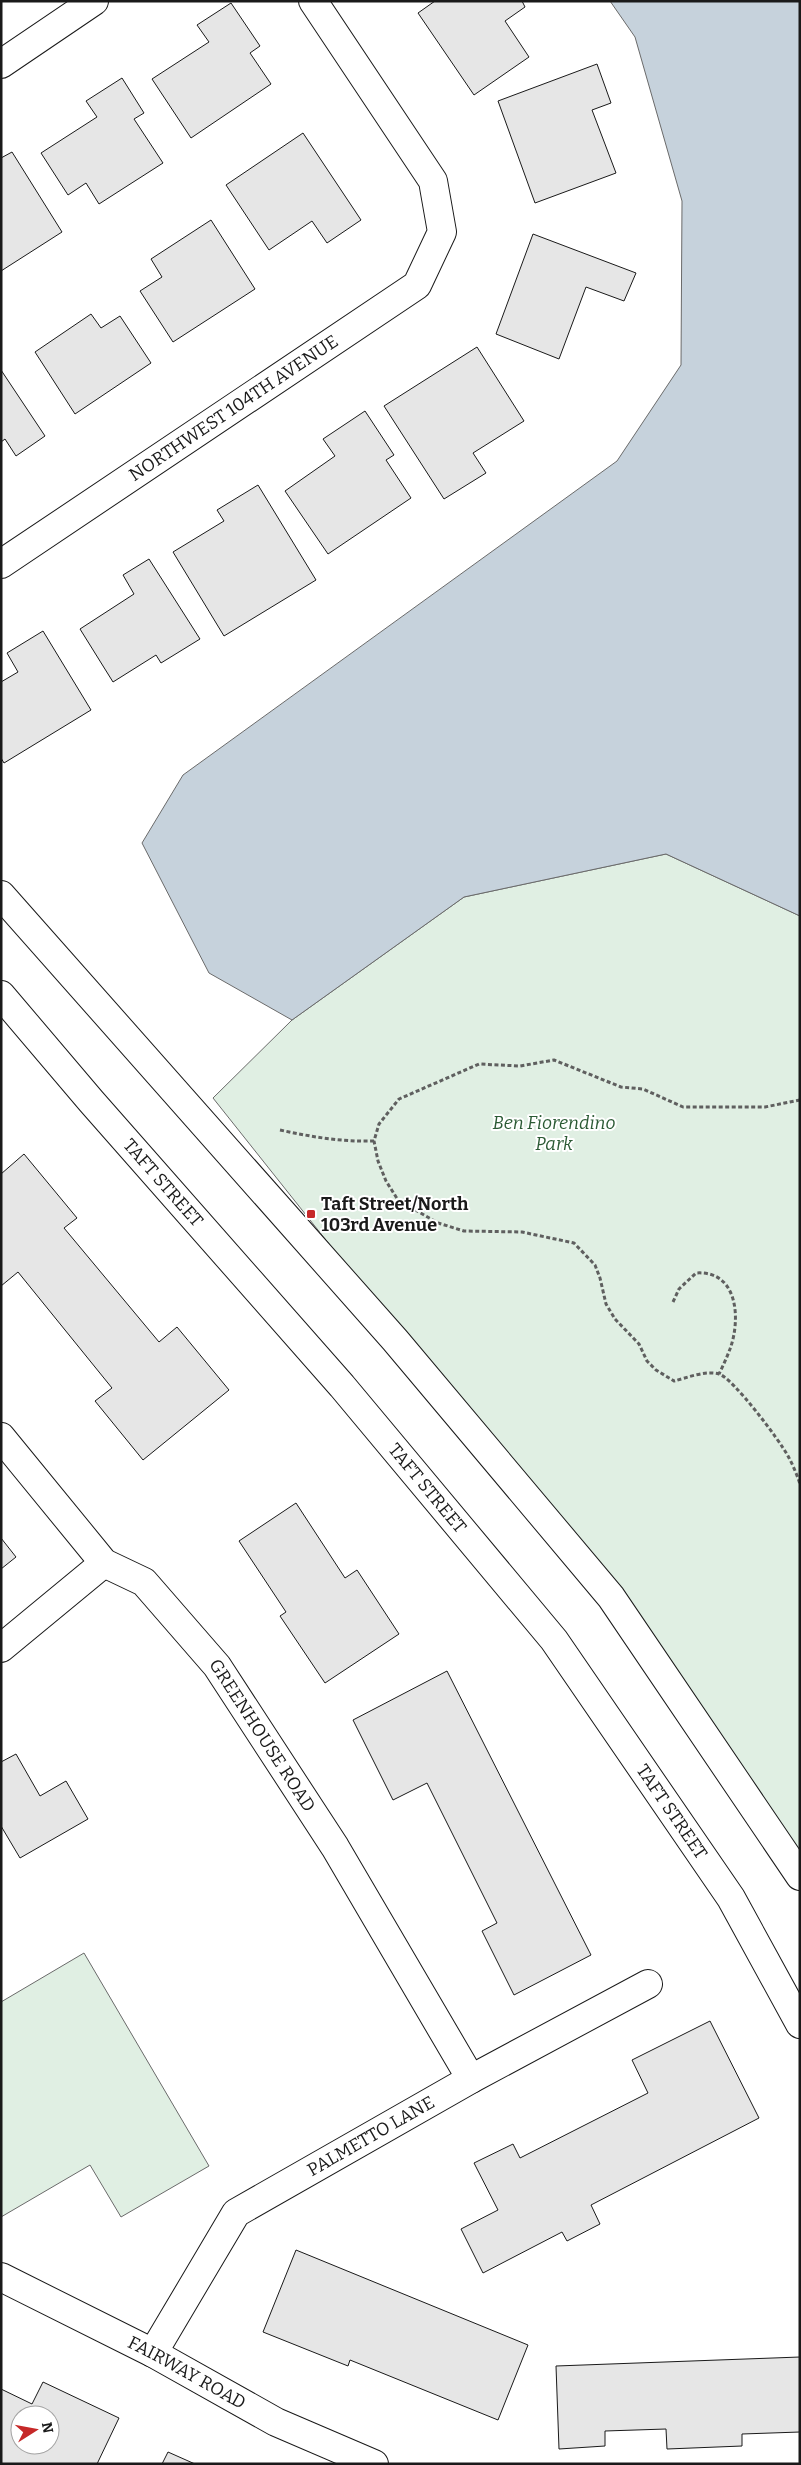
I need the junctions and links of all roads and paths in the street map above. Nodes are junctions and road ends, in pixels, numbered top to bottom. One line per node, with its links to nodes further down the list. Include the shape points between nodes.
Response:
1 (94, 1): 3 (street)
2 (313, 1): 4 (street, NORTHWEST 104TH AVENUE, via 433,180 442,232 416,286)
3 (1, 64)
4 (1, 564)
5 (1, 895): 16 (street, via 389,1332 605,1590)
6 (1, 995): 18 (street, TAFT STREET, via 342,1386 554,1640 730,1898)
7 (800, 1100): 9 (path, via 764,1107 683,1107 643,1089 621,1087 554,1060 520,1066 479,1064 399,1099 379,1124)
8 (280, 1130): 9 (path, via 321,1139)
9 (374, 1141): 11 (path, via 386,1181 398,1200 409,1208 438,1223 464,1231 522,1232 574,1243 595,1265 606,1304 615,1319 640,1344 647,1361 656,1370 674,1381)
10 (673, 1302): 11 (path, via 679,1289 696,1274 715,1275 725,1282 736,1309 735,1328)
11 (719, 1374): 13 (path, via 741,1393 788,1455)
12 (1, 1437): 14 (street, GREENHOUSE ROAD)
13 (800, 1484)
14 (104, 1563): 15 (street); 19 (street, GREENHOUSE ROAD, via 144,1582 217,1666 335,1847)
15 (1, 1648)
16 (800, 1876)
17 (648, 1984): 19 (street, PALMETTO LANE)
18 (800, 2024)
19 (471, 2079): 21 (street, PALMETTO LANE, via 236,2213)
20 (1, 2277): 21 (street, FAIRWAY ROAD)
21 (153, 2353): 22 (street, FAIRWAY ROAD, via 276,2422)
22 (374, 2464)

